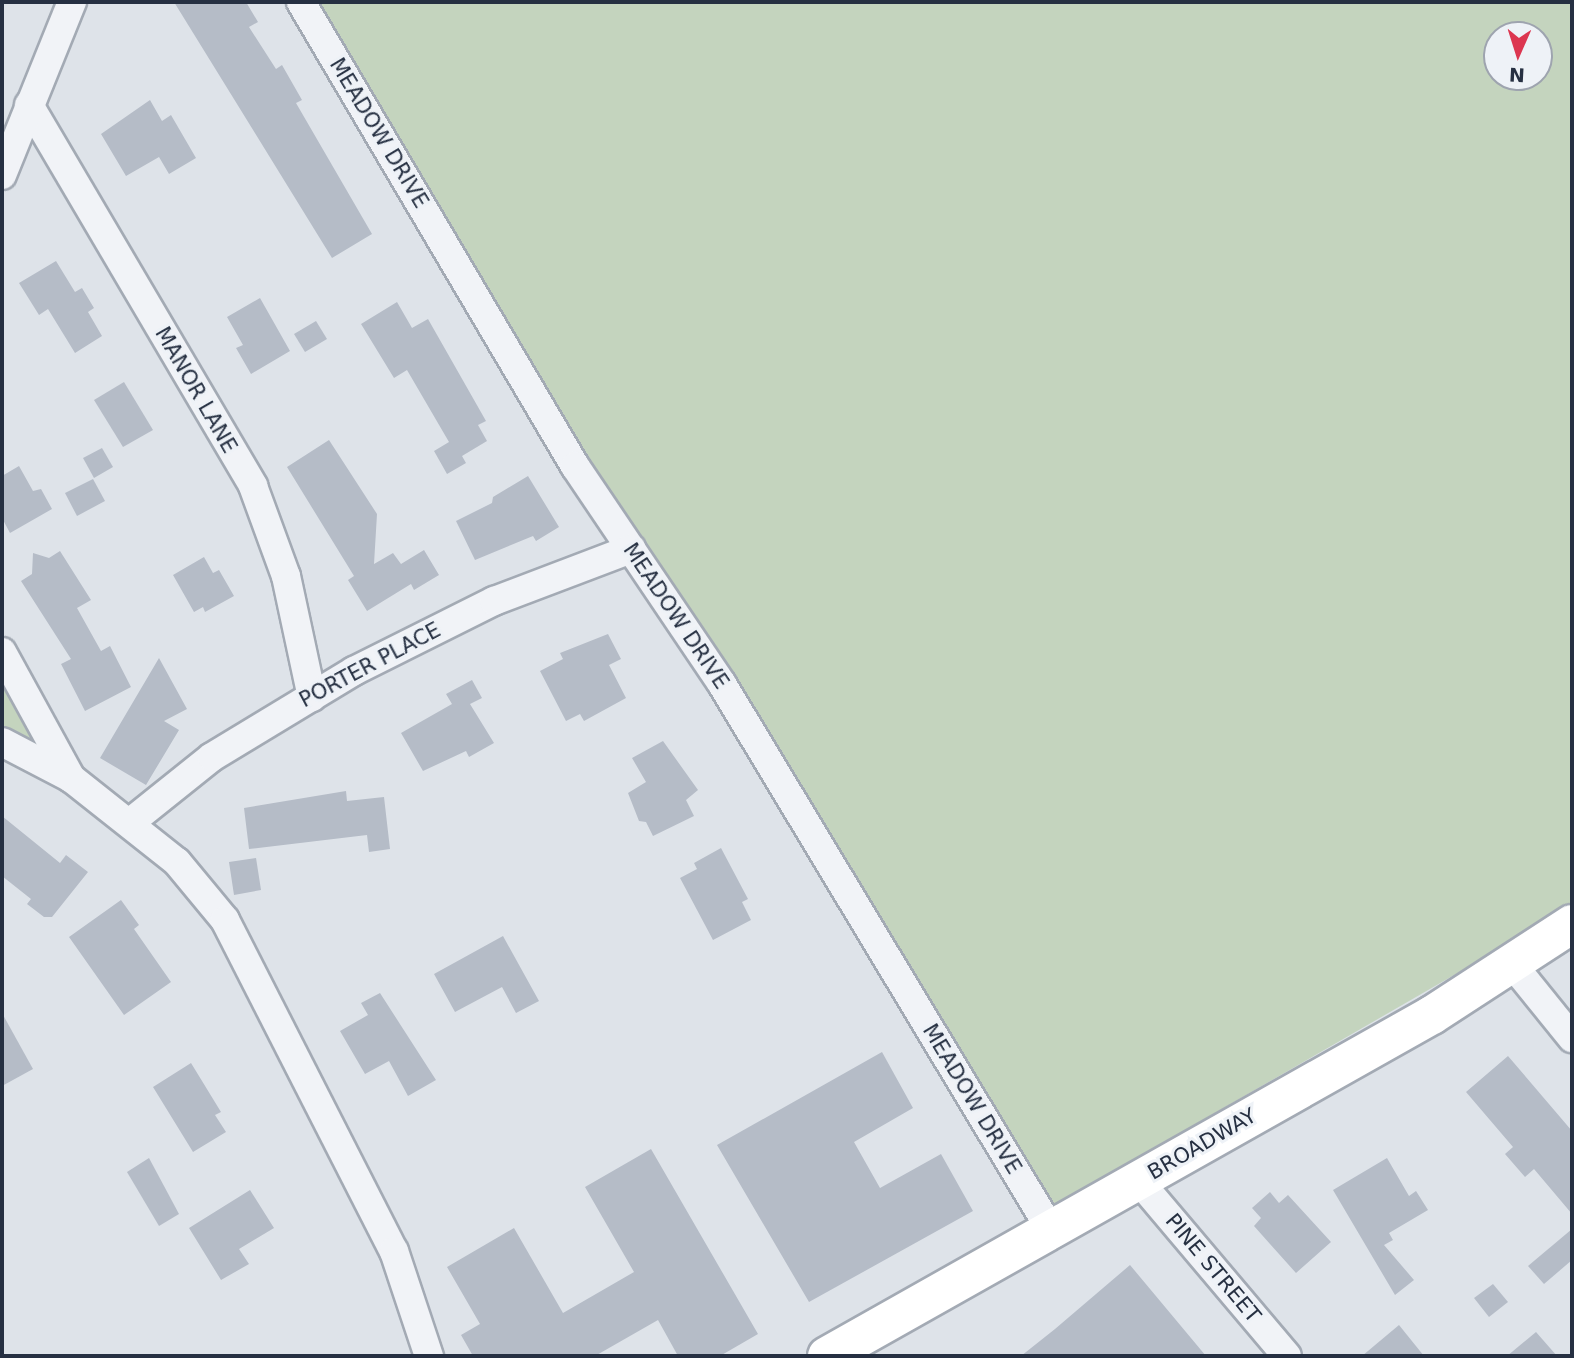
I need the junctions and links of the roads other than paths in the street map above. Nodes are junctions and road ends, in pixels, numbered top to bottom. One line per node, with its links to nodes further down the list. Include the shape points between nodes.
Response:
1 (72, 2): 3 (street)
2 (301, 2): 5 (street, MEADOW DRIVE, via 575,466)
3 (29, 105): 4 (street); 7 (street, MANOR LANE, via 253,486 286,576)
4 (2, 175)
5 (631, 549): 7 (street, PORTER PLACE, via 494,601); 15 (street, MEADOW DRIVE, via 722,684)
6 (2, 652): 9 (street)
7 (312, 697): 10 (street, PORTER PLACE, via 212,757)
8 (2, 742): 9 (street)
9 (71, 778): 10 (street)
10 (131, 821): 16 (street, via 185,870 225,920 394,1251)
11 (1572, 924): 12 (main road, BROADWAY)
12 (1513, 965): 13 (street); 14 (main road, BROADWAY)
13 (1572, 1038)
14 (1139, 1181): 15 (main road, BROADWAY); 18 (street, PINE STREET)
15 (1051, 1230): 17 (main road, BROADWAY)
16 (429, 1356)
17 (827, 1356)
18 (1287, 1356)

